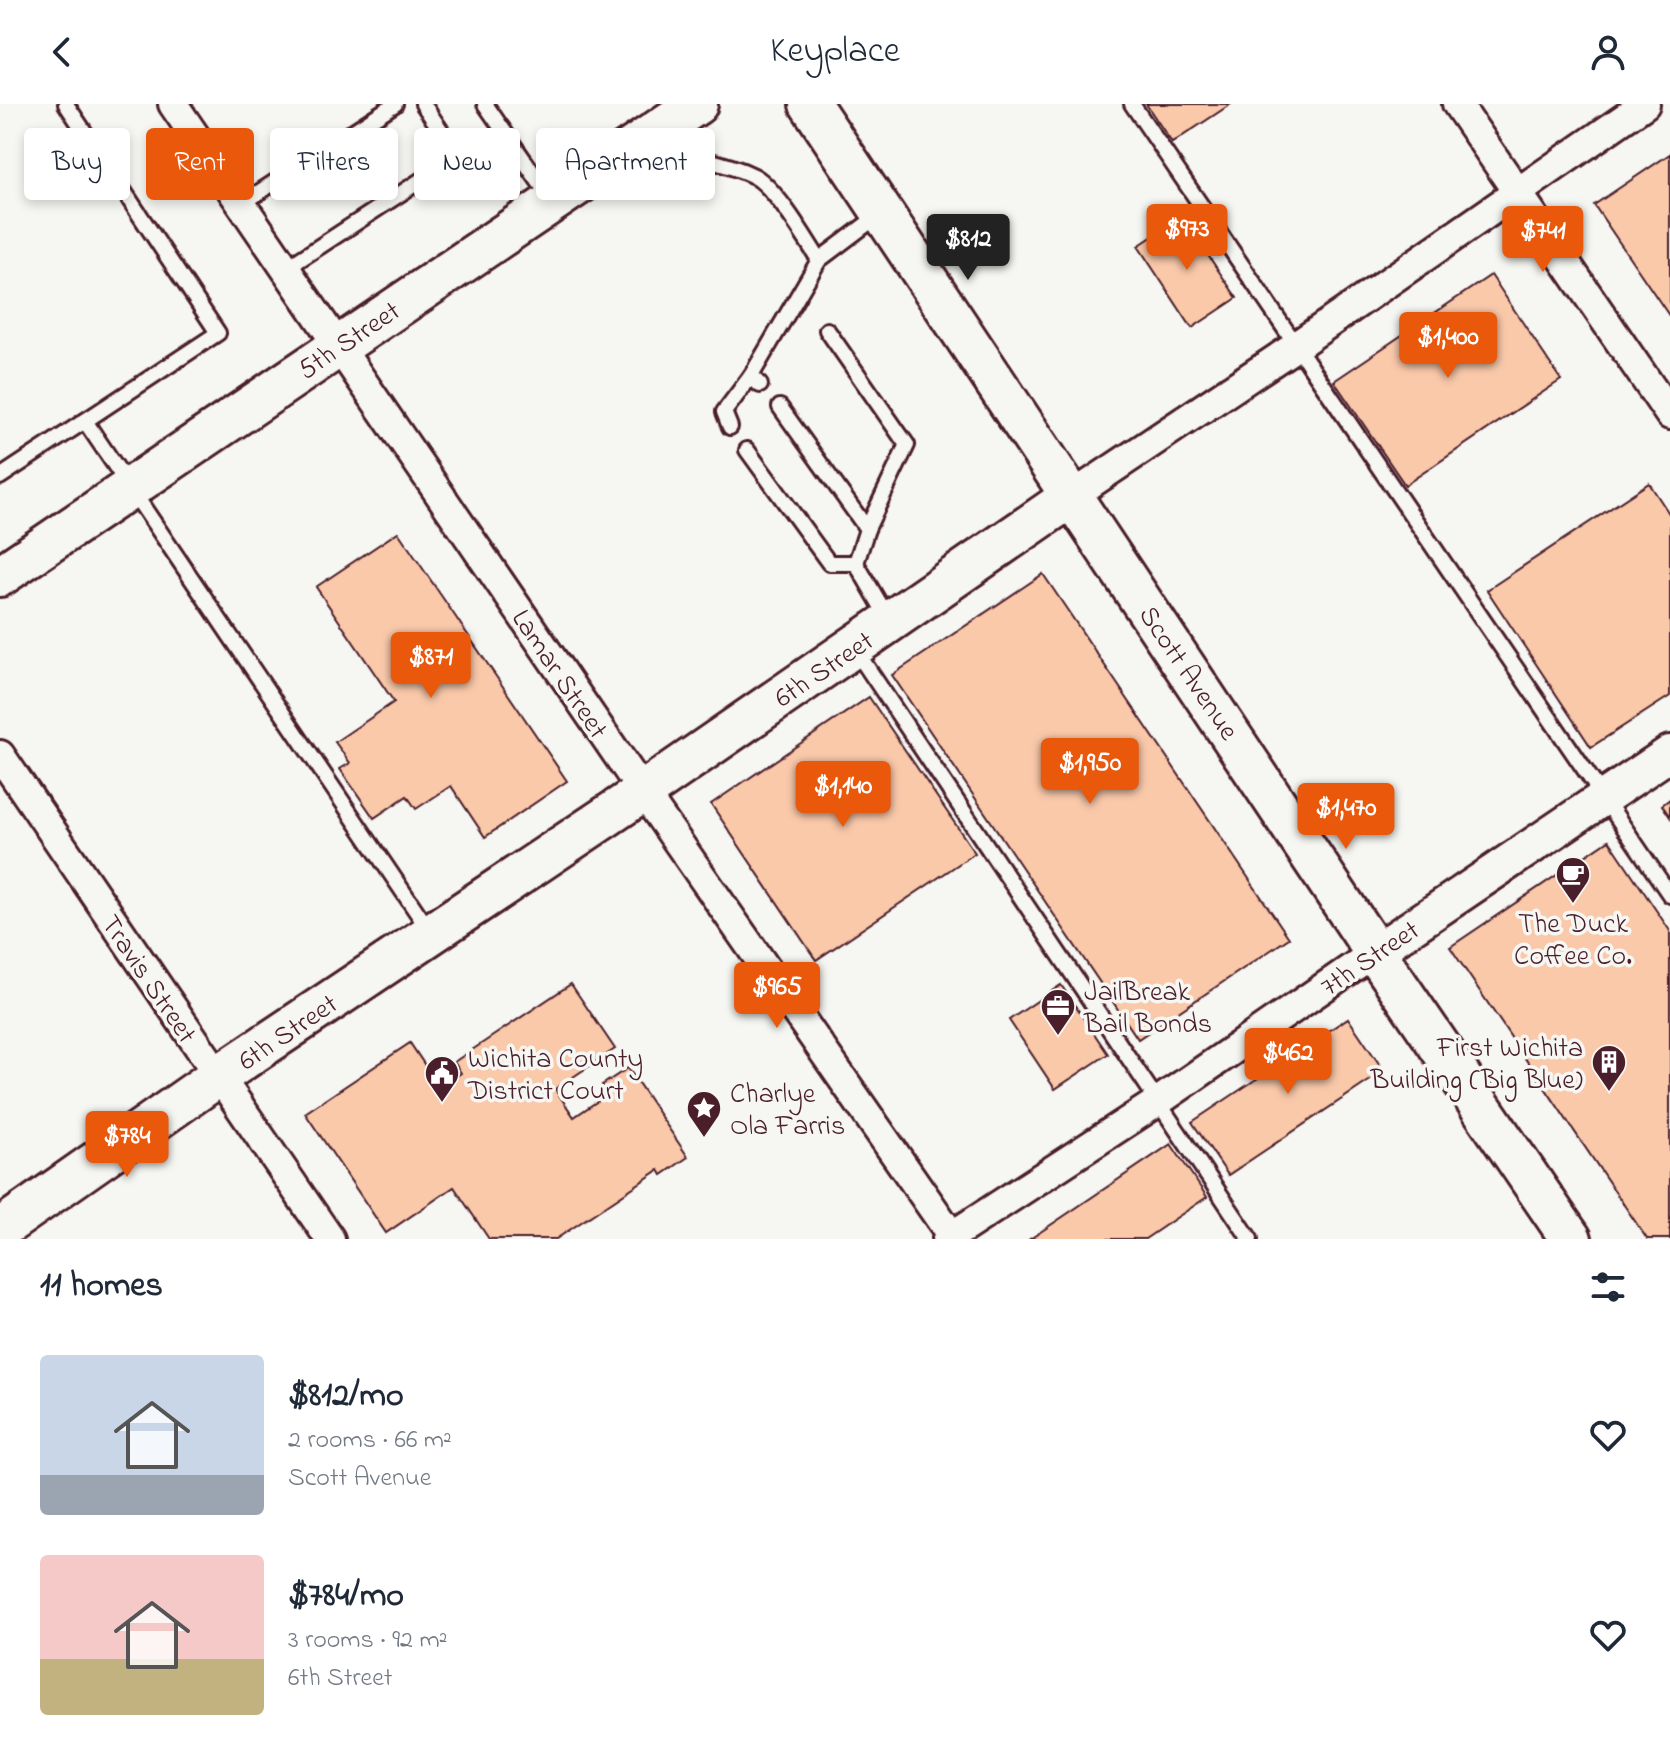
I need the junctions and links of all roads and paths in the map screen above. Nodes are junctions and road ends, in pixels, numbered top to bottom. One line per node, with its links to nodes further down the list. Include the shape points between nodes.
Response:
1 (66, 104): 27 (lane, via 218,333)
2 (173, 104): 16 (street, Lamar Street)
3 (395, 104): 16 (lane)
4 (423, 104): 19 (lane, via 458,156)
5 (485, 104): 15 (lane)
6 (697, 104): 11 (main road, 5th Street)
7 (810, 104): 17 (main road, Scott Avenue)
8 (1132, 104): 24 (lane)
9 (1457, 104): 13 (street)
10 (1645, 104): 13 (street, 6th Street)
11 (662, 128)
12 (715, 163): 18 (lane, via 757,177 795,219)
13 (1518, 191): 24 (street, 6th Street); 26 (street)
14 (556, 200): 15 (main road, 5th Street)
15 (553, 202): 23 (main road, 5th Street)
16 (241, 204): 19 (street, Lamar Street)
17 (883, 212): 18 (lane); 32 (main road, Scott Avenue)
18 (819, 260): 20 (lane)
19 (285, 269): 23 (street, Lamar Street)
20 (796, 301): 21 (lane); 28 (lane, via 756,380 724,412)
21 (809, 313)
22 (827, 330): 33 (lane, via 907,445)
23 (337, 345): 31 (main road, 5th Street); 40 (street, Lamar Street)
24 (1296, 346): 32 (street, 6th Street); 41 (lane)
25 (780, 407): 33 (lane)
26 (1670, 415)
27 (85, 421): 30 (lane); 31 (lane)
28 (730, 427)
29 (747, 450): 34 (lane, via 829,563)
30 (0, 477)
31 (128, 488): 35 (main road, 5th Street); 43 (lane)
32 (1072, 496): 36 (main road, 6th Street); 44 (main road, Scott Avenue)
33 (867, 529): 34 (lane)
34 (856, 563): 36 (lane)
35 (0, 576)
36 (890, 622): 37 (main road, 6th Street)
37 (853, 648): 40 (main road, 6th Street); 46 (lane)
38 (1670, 753): 41 (street, 7th Street)
39 (0, 755): 45 (street, Travis Street)
40 (643, 792): 43 (main road, 6th Street); 48 (street, Lamar Street)
41 (1604, 797): 42 (lane); 44 (street, 7th Street)
42 (1670, 895)
43 (431, 934): 45 (main road, 6th Street)
44 (1375, 952): 46 (street, 7th Street); 51 (main road, Scott Avenue)
45 (217, 1077): 47 (main road, 6th Street); 49 (street, Travis Street)
46 (1159, 1101): 48 (street, 7th Street); 50 (lane)
47 (7, 1221)
48 (951, 1238)
49 (330, 1239)
50 (1250, 1239)
51 (1571, 1239)

